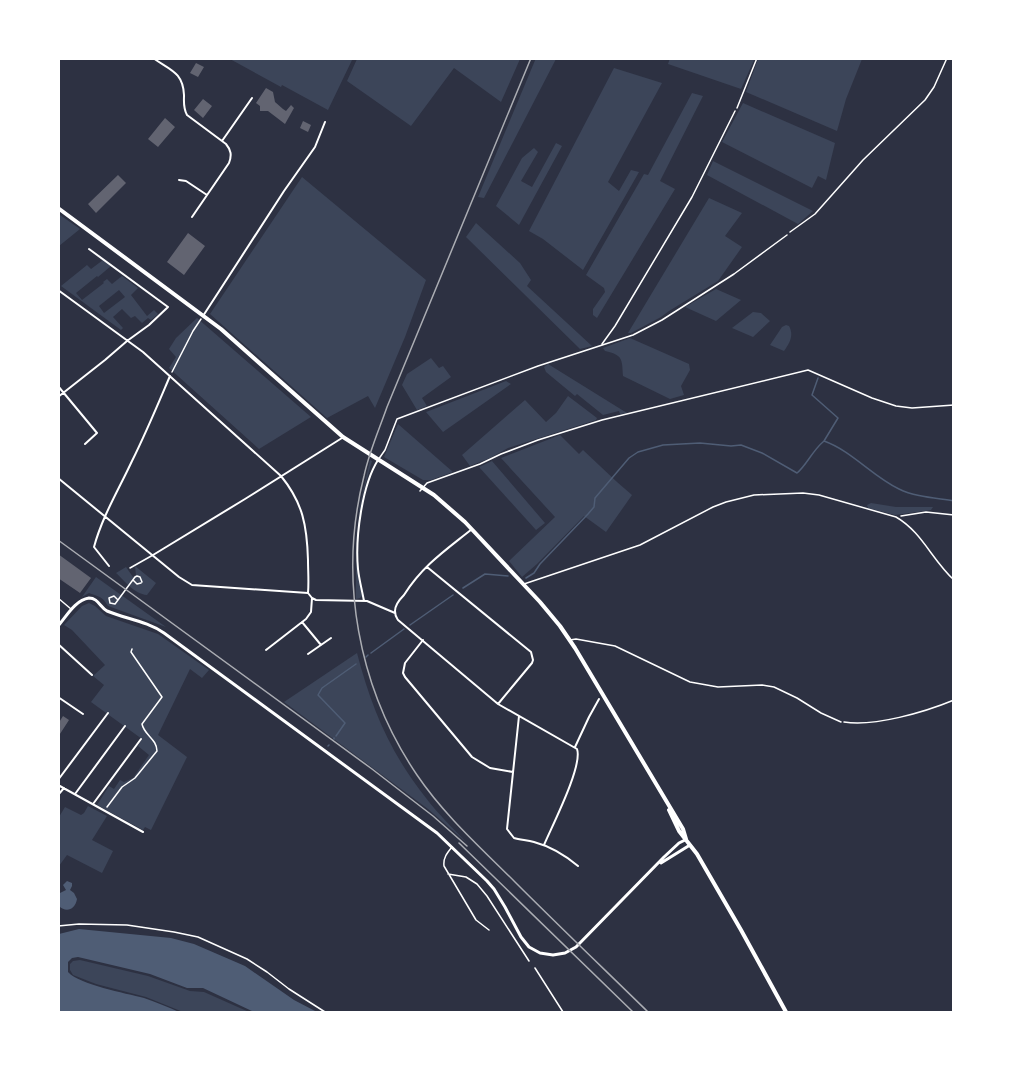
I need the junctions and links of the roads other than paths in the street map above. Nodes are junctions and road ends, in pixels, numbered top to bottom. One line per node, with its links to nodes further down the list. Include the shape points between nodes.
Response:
1 (153, 58): 5 (street, via 181,79 187,115)
2 (252, 98): 5 (street)
3 (735, 111): 15 (lane, via 692,196)
4 (325, 122): 13 (street, via 315,147)
5 (222, 141): 7 (street, via 231,150 231,159)
6 (178, 180): 7 (street)
7 (207, 195): 9 (street)
8 (58, 208): 13 (main road)
9 (192, 216)
10 (787, 235): 15 (lane, via 751,264 662,320)
11 (89, 249): 14 (street, via 168,307)
12 (58, 290): 14 (street)
13 (203, 316): 21 (main road)
14 (127, 341): 16 (street); 18 (street)
15 (601, 345): 23 (lane, via 397,419)
16 (170, 376): 24 (street); 27 (street)
17 (58, 386): 18 (street)
18 (64, 392): 19 (street); 22 (street, via 97,433)
19 (58, 397)
20 (954, 405): 26 (lane, via 896,406 808,370 602,420 501,454 427,483)
21 (343, 437): 23 (main road); 24 (street)
22 (85, 444)
23 (378, 460): 26 (main road); 38 (street, via 366,489 358,543)
24 (281, 476): 29 (street); 35 (street, via 298,501 304,521)
25 (58, 478): 27 (street)
26 (422, 489): 28 (main road)
27 (105, 517): 29 (street); 30 (street, via 94,547)
28 (472, 529): 31 (street); 34 (main road)
29 (153, 555): 32 (lane); 35 (street, via 192,585)
30 (109, 566)
31 (427, 566): 40 (street, via 405,592); 53 (street, via 531,652 532,663)
32 (130, 568)
33 (954, 580): 34 (lane, via 916,533 896,517 795,492 754,495 719,504 640,545)
34 (523, 584): 45 (main road)
35 (309, 593): 37 (street)
36 (58, 598): 39 (lane)
37 (312, 598): 38 (street); 41 (street, via 311,612)
38 (364, 601): 40 (street)
39 (72, 609): 42 (street); 72 (street, via 90,598 106,610 155,627)
40 (395, 613): 44 (street)
41 (302, 622): 47 (street); 48 (street)
42 (58, 626)
43 (331, 638): 47 (street)
44 (423, 640): 53 (street); 61 (street, via 405,663 405,677 472,757 490,768)
45 (569, 640): 57 (lane, via 615,646 690,682 728,688 774,687); 69 (main road)
46 (58, 644): 50 (street)
47 (321, 645): 49 (street)
48 (266, 650)
49 (308, 654)
50 (92, 675)
51 (58, 697): 55 (street)
52 (599, 699): 60 (street)
53 (498, 704): 56 (street)
54 (108, 713): 62 (street)
55 (83, 714)
56 (519, 716): 60 (street); 61 (street)
57 (841, 722)
58 (125, 726): 65 (street)
59 (141, 739): 67 (street)
60 (575, 747): 70 (street, via 579,754 576,766)
61 (513, 772): 70 (street, via 507,829 514,838)
62 (58, 780)
63 (58, 785): 64 (street)
64 (64, 788): 65 (street); 66 (street)
65 (75, 794): 67 (street)
66 (58, 795)
67 (93, 805): 68 (street)
68 (143, 832)
69 (686, 839): 71 (main road); 74 (street)
70 (544, 845): 73 (street)
71 (690, 845): 74 (street); 80 (main road)
72 (452, 847): 74 (street, via 494,889 525,942 550,955 571,951); 75 (lane, via 443,861)
73 (578, 866)
74 (657, 866)
75 (448, 874): 76 (lane, via 476,920); 77 (lane, via 466,877 477,884)
76 (489, 930)
77 (529, 961)
78 (535, 968): 79 (lane)
79 (562, 1012)
80 (786, 1012)

